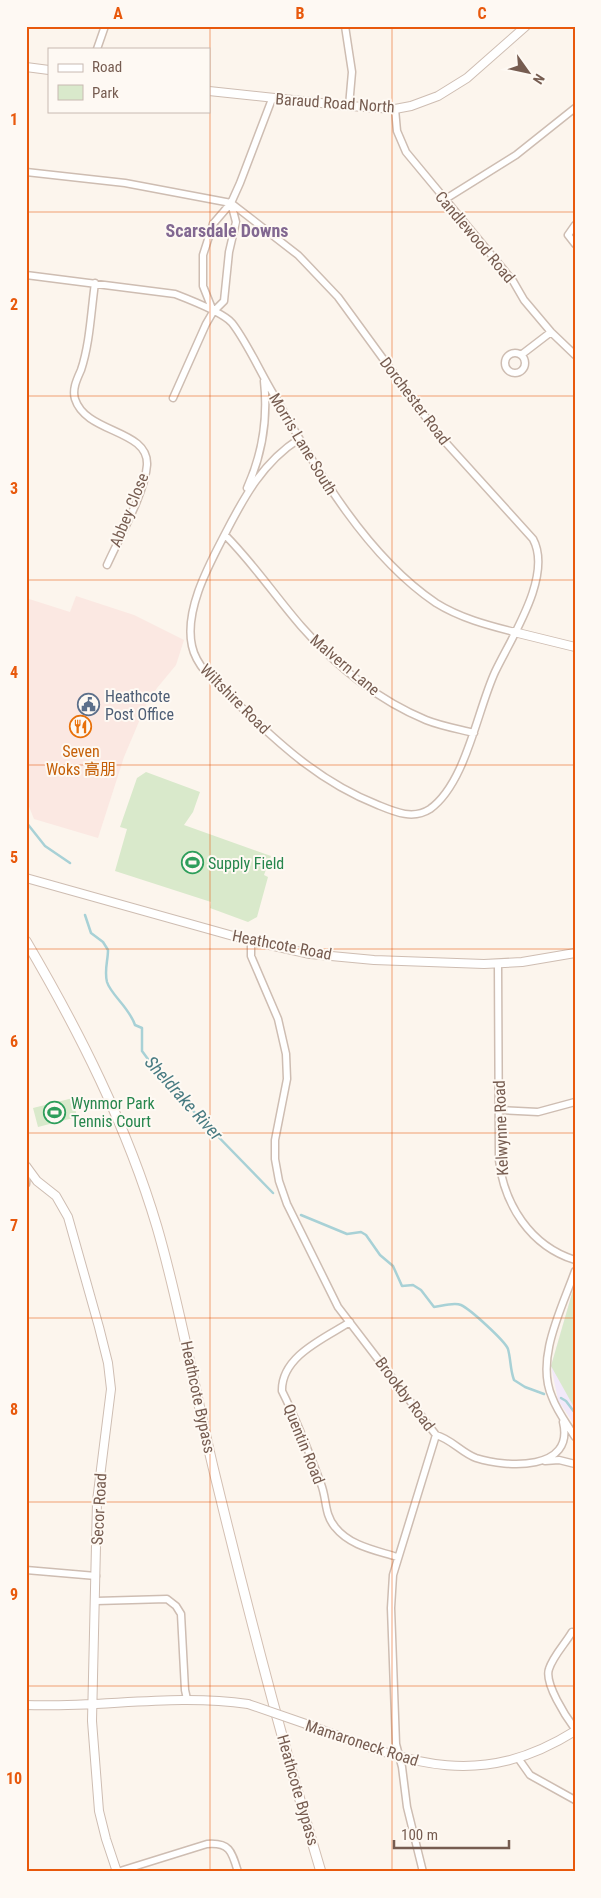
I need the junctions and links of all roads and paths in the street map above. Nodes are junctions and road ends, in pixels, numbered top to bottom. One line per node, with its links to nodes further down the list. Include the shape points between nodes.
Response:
1 (105, 26): 4 (street)
2 (345, 26): 9 (street, via 352,72)
3 (526, 26): 11 (street, Baraud Road North, via 456,86 428,100)
4 (97, 48)
5 (26, 67): 6 (street)
6 (48, 70)
7 (210, 91): 8 (street, Baraud Road North)
8 (272, 99): 9 (street, Baraud Road North); 14 (street)
9 (349, 106): 11 (street, Baraud Road North)
10 (575, 108): 13 (street, via 516,155)
11 (395, 109): 13 (street, Candlewood Road, via 397,131 406,152)
12 (26, 172): 14 (street, Dorchester Road, via 125,183)
13 (444, 200): 20 (street, Candlewood Road, via 513,281 524,300)
14 (231, 203): 19 (street, via 236,222 224,301); 19 (street, via 213,224 203,255 203,286); 29 (street, Dorchester Road, via 298,255 338,296 438,434 534,539 539,553 538,578)
15 (575, 225): 16 (street, via 568,235)
16 (575, 244)
17 (26, 274): 18 (street, Morris Lane South)
18 (95, 283): 19 (street, Morris Lane South, via 175,294); 28 (street, Abbey Close, via 84,360 74,388 75,396 91,420 137,443 147,460 144,479)
19 (213, 312): 23 (street, Morris Lane South, via 231,322); 24 (street)
20 (551, 332): 21 (street, Candlewood Road); 22 (street)
21 (575, 354)
22 (521, 355)
23 (263, 378): 25 (street, Morris Lane South); 26 (street, Wiltshire Road, via 265,424 256,470)
24 (172, 398)
25 (299, 439): 26 (street, Wiltshire Road, via 262,470); 29 (street, Morris Lane South, via 349,516 416,586 437,603 464,617)
26 (246, 495): 27 (street, Wiltshire Road)
27 (224, 535): 31 (street, Malvern Lane, via 302,627 357,679 397,706 428,720); 32 (street, Wiltshire Road, via 210,561 192,621 190,636 199,663 289,752 337,787 404,815)
28 (107, 564)
29 (514, 632): 30 (street, Morris Lane South); 31 (street, Dorchester Road, via 493,677)
30 (575, 647)
31 (474, 733): 32 (street, Dorchester Road, via 454,778)
32 (429, 810)
33 (26, 878): 35 (street, Heathcote Road)
34 (26, 941): 64 (main road, Heathcote Bypass, via 96,1069 156,1225 239,1570 292,1776)
35 (251, 941): 37 (street, Heathcote Road, via 310,954 374,960); 44 (street, Brookby Road, via 251,956 278,1019 286,1054 287,1079 275,1140 279,1181 320,1273)
36 (575, 954): 37 (street, Heathcote Road)
37 (498, 964): 39 (street, Kelwynne Road)
38 (575, 1102): 39 (street, via 538,1112)
39 (498, 1110): 42 (street, Kelwynne Road, via 502,1182 511,1204 536,1237)
40 (26, 1165): 41 (street); 52 (street, Secor Road, via 37,1181 56,1196 68,1217 108,1363 111,1396 97,1501)
41 (26, 1184)
42 (575, 1260)
43 (575, 1271): 45 (street, via 549,1347 545,1370 552,1397)
44 (350, 1322): 46 (street, Brookby Road); 50 (street, Quentin Road, via 290,1364 282,1381 282,1390 322,1485 331,1522 341,1534 360,1545)
45 (562, 1415): 47 (street); 48 (street, via 564,1438 554,1455)
46 (436, 1435): 48 (street, via 476,1458 511,1464); 50 (street, Brookby Road)
47 (575, 1437)
48 (544, 1461): 49 (street)
49 (575, 1464)
50 (397, 1557): 59 (street, Brookby Road, via 391,1608 396,1744)
51 (26, 1570): 52 (street)
52 (96, 1576): 53 (street, Secor Road)
53 (96, 1601): 55 (street, via 167,1599 176,1606 180,1614); 56 (street, Secor Road)
54 (572, 1632): 58 (street, via 550,1666 548,1676)
55 (188, 1699): 56 (street, Mamaroneck Road); 59 (street, Mamaroneck Road, bridge, via 248,1704)
56 (93, 1704): 57 (street, Mamaroneck Road); 62 (street, Secor Road, via 92,1742 100,1811)
57 (26, 1705)
58 (575, 1730): 60 (street, Mamaroneck Road, via 546,1748)
59 (400, 1758): 60 (street, Mamaroneck Road, via 435,1766 458,1767); 65 (street, Brookby Road, via 407,1807)
60 (518, 1758): 61 (street, via 530,1775)
61 (575, 1800)
62 (117, 1872): 63 (street, via 217,1843 231,1852)
63 (238, 1872)
64 (321, 1872)
65 (423, 1872)

